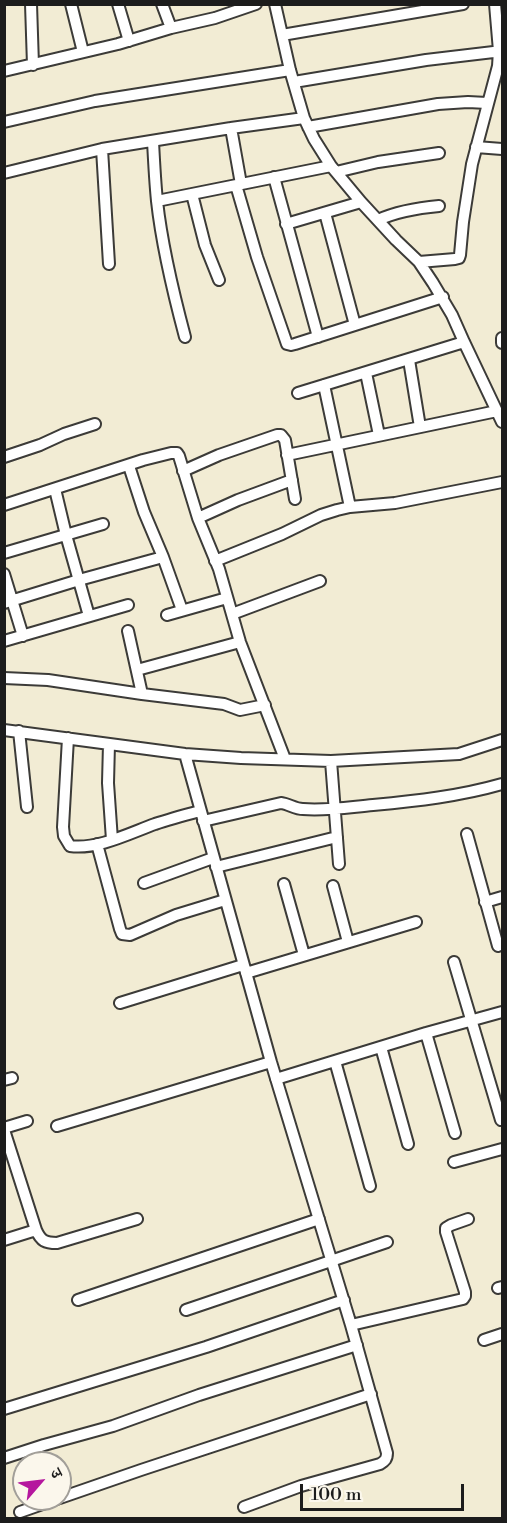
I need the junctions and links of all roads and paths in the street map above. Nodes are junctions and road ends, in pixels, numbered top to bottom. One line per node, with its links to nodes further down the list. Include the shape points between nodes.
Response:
1 (31, 4): 15 (street)
2 (71, 4): 14 (street)
3 (118, 4): 12 (street)
4 (162, 4): 10 (street)
5 (256, 4): 10 (street)
6 (275, 4): 11 (street)
7 (464, 4): 9 (street)
8 (495, 4): 13 (street)
9 (431, 7): 11 (street)
10 (171, 28): 12 (street)
11 (282, 35): 16 (street)
12 (129, 41): 14 (street)
13 (501, 51): 18 (street); 19 (street)
14 (83, 52): 15 (street)
15 (33, 65): 17 (street)
16 (290, 70): 18 (street); 20 (street, via 95,101)
17 (4, 71)
18 (294, 82): 21 (street)
19 (487, 103): 21 (street, via 438,104); 24 (street)
20 (4, 122)
21 (306, 122): 22 (street); 28 (street)
22 (231, 128): 23 (street); 31 (street)
23 (153, 141): 25 (street); 33 (street)
24 (476, 147): 26 (street); 39 (street, via 460,255 455,259)
25 (102, 149): 29 (street); 40 (street)
26 (502, 149)
27 (439, 153): 28 (street)
28 (334, 169): 30 (street); 34 (street)
29 (4, 173)
30 (274, 177): 31 (street); 38 (street)
31 (238, 184): 32 (street); 45 (street, via 257,257 287,344)
32 (192, 194): 33 (street); 41 (street)
33 (157, 201): 44 (street, via 171,285)
34 (361, 202): 36 (street); 37 (street)
35 (438, 206): 37 (street, via 405,210)
36 (325, 213): 38 (street); 43 (street)
37 (378, 220): 39 (street)
38 (286, 224): 45 (street)
39 (419, 262): 42 (street)
40 (109, 264)
41 (219, 280)
42 (443, 297): 43 (street); 47 (street)
43 (355, 325): 45 (street)
44 (185, 337)
45 (318, 337)
46 (502, 338): 48 (street)
47 (464, 342): 49 (street); 53 (street)
48 (502, 343)
49 (409, 360): 50 (street); 55 (street)
50 (366, 373): 51 (street); 56 (street)
51 (324, 385): 52 (street); 57 (street)
52 (298, 393)
53 (500, 417): 55 (street)
54 (95, 424): 59 (street)
55 (420, 427): 56 (street)
56 (379, 435): 57 (street)
57 (337, 444): 58 (street); 67 (street)
58 (287, 454): 61 (street, via 283,437 277,435); 62 (street)
59 (4, 456)
60 (129, 465): 61 (street, via 174,452); 64 (street); 72 (street)
61 (183, 471): 68 (street)
62 (292, 480): 65 (street); 68 (street)
63 (502, 482): 67 (street, via 395,503)
64 (55, 489): 66 (street); 70 (street)
65 (295, 499)
66 (4, 505)
67 (350, 507): 73 (street, via 321,515)
68 (198, 518): 73 (street)
69 (103, 524): 70 (street)
70 (66, 535): 71 (street); 75 (street)
71 (4, 553)
72 (163, 557): 75 (street); 80 (street)
73 (215, 561): 77 (street)
74 (4, 574): 78 (street)
75 (79, 580): 78 (street); 83 (street)
76 (320, 581): 81 (street)
77 (227, 598): 80 (street); 81 (street)
78 (8, 602): 85 (street)
79 (128, 605): 83 (street)
80 (182, 610): 82 (street)
81 (232, 614): 87 (street)
82 (167, 615)
83 (88, 616): 85 (street)
84 (128, 632): 88 (street)
85 (22, 636): 86 (street)
86 (4, 641)
87 (240, 642): 88 (street); 91 (street)
88 (137, 670): 90 (street)
89 (4, 678): 90 (street, via 48,680)
90 (142, 694): 91 (street, via 240,710)
91 (265, 705): 98 (street)
92 (4, 729): 93 (street)
93 (19, 731): 94 (street); 101 (street)
94 (68, 738): 96 (street); 107 (street, via 64,836 70,846)
95 (502, 740): 99 (street, via 459,754)
96 (109, 744): 97 (street); 106 (street)
97 (185, 754): 98 (street); 103 (street)
98 (285, 759): 99 (street)
99 (331, 761): 102 (street)
100 (502, 784): 102 (street, via 433,799)
101 (27, 807)
102 (335, 808): 103 (street, via 300,809 281,803); 105 (street)
103 (202, 816): 106 (street, via 159,823); 108 (street)
104 (466, 834): 115 (street)
105 (337, 837): 108 (street); 109 (street)
106 (112, 840): 107 (street)
107 (97, 844): 114 (street, via 122,934 130,935)
108 (215, 862): 110 (street); 114 (street)
109 (339, 864)
110 (144, 884)
111 (284, 884): 119 (street)
112 (333, 886): 117 (street)
113 (502, 897): 115 (street)
114 (225, 900): 121 (street)
115 (485, 902): 118 (street)
116 (416, 922): 117 (street)
117 (348, 942): 119 (street)
118 (498, 946)
119 (304, 955): 121 (street)
120 (454, 962): 124 (street)
121 (244, 969): 122 (street); 128 (street)
122 (120, 1003)
123 (502, 1012): 124 (street)
124 (471, 1021): 125 (street); 130 (street)
125 (426, 1033): 126 (street); 134 (street)
126 (381, 1047): 127 (street); 135 (street)
127 (335, 1061): 129 (street); 138 (street)
128 (271, 1062): 129 (street); 132 (street)
129 (276, 1079): 140 (street)
130 (501, 1120)
131 (27, 1121): 133 (street)
132 (57, 1126)
133 (4, 1129): 142 (street)
134 (455, 1133)
135 (408, 1144)
136 (502, 1149): 137 (street)
137 (454, 1162)
138 (370, 1186)
139 (137, 1219): 142 (street, via 57,1243 46,1243)
140 (319, 1219): 145 (street); 146 (street)
141 (468, 1220): 149 (street, via 446,1228 465,1292 463,1299)
142 (36, 1230): 143 (street)
143 (4, 1240)
144 (387, 1242): 145 (street)
145 (332, 1260): 147 (street); 148 (street)
146 (78, 1300)
147 (344, 1300): 149 (street); 154 (street)
148 (186, 1310)
149 (351, 1326): 152 (street)
150 (502, 1334): 151 (street)
151 (484, 1340)
152 (357, 1345): 153 (street); 155 (street)
153 (371, 1394): 156 (street); 157 (street, via 387,1453 385,1462)
154 (4, 1409)
155 (4, 1458)
156 (72, 1494)
157 (244, 1507)

